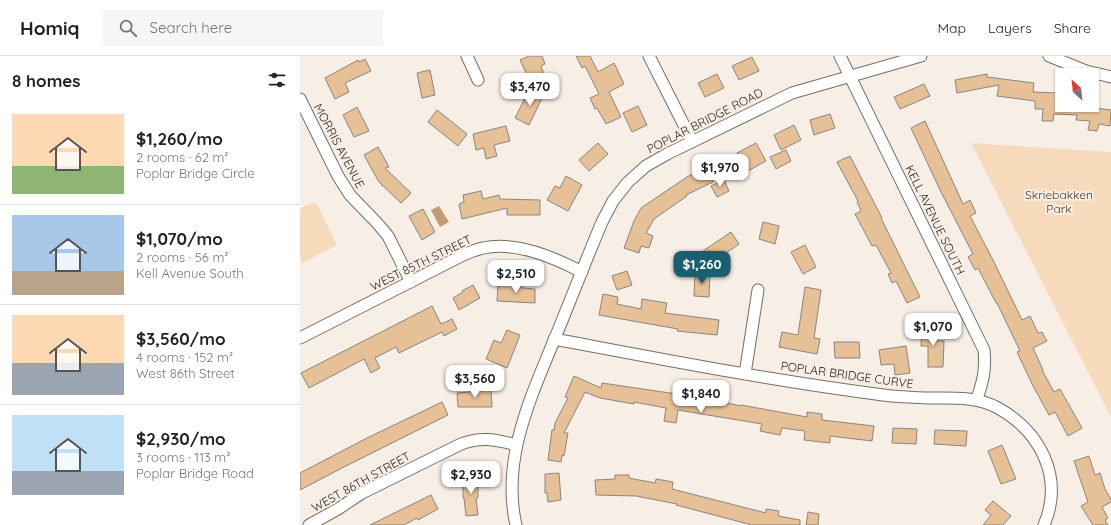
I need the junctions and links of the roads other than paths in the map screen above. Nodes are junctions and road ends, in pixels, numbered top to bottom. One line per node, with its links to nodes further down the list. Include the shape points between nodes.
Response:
1 (467, 56): 8 (street)
2 (649, 56): 10 (street)
3 (840, 56): 6 (street, KELL AVENUE SOUTH)
4 (921, 56): 6 (street, POPLAR BRIDGE ROAD)
5 (1049, 56): 7 (street, via 1086,71)
6 (850, 76): 10 (street, POPLAR BRIDGE ROAD, via 792,93); 17 (street, KELL AVENUE SOUTH, via 984,350 986,364)
7 (1111, 77)
8 (478, 80)
9 (300, 99): 12 (street, MORRIS AVENUE, via 338,176 350,195 388,236)
10 (692, 141): 11 (street, POPLAR BRIDGE ROAD, via 646,166 628,182 613,201 602,222)
11 (582, 272): 12 (street, WEST 85TH STREET, via 522,249 499,246 465,254); 15 (street, POPLAR BRIDGE ROAD)
12 (410, 282): 14 (street, WEST 85TH STREET)
13 (758, 290): 16 (street)
14 (300, 338)
15 (554, 339): 16 (street, POPLAR BRIDGE CURVE); 18 (street, POPLAR BRIDGE ROAD, via 535,385)
16 (745, 374): 17 (street, POPLAR BRIDGE CURVE, via 878,395)
17 (977, 399): 21 (street, POPLAR BRIDGE CURVE, via 1015,418 1031,433 1042,451 1049,472 1051,493)
18 (517, 444): 19 (street, WEST 86TH STREET, via 485,439 461,444 362,493 338,510); 20 (street, POPLAR BRIDGE ROAD, via 512,492)
19 (309, 525)
20 (516, 525)
21 (1044, 525)

